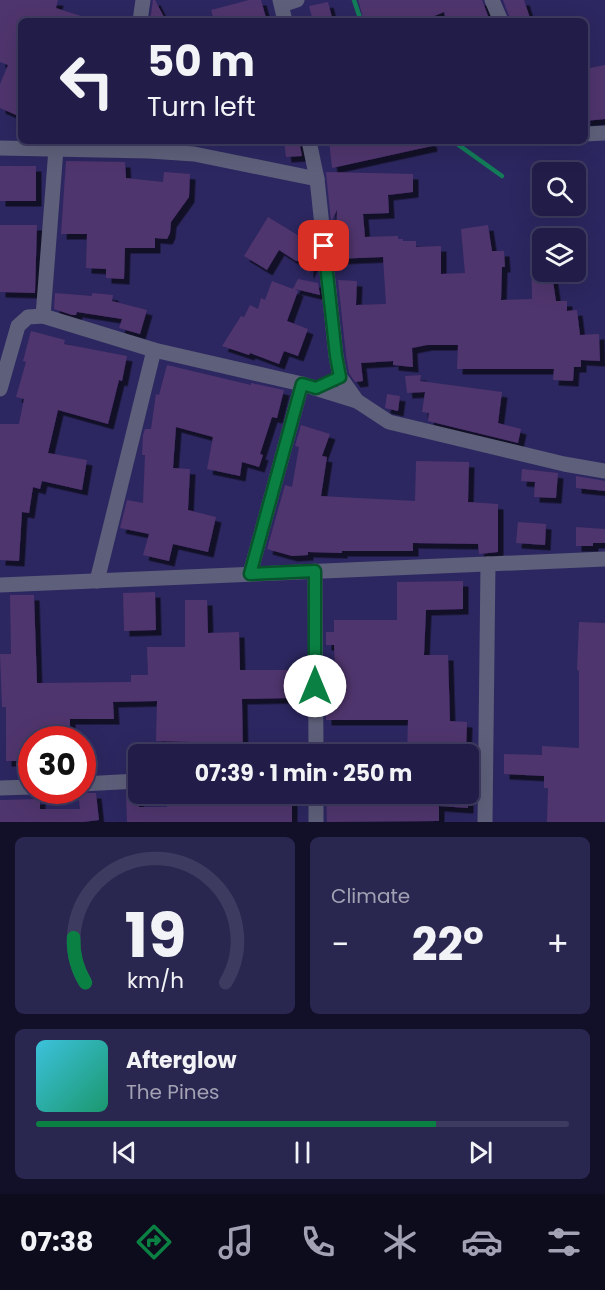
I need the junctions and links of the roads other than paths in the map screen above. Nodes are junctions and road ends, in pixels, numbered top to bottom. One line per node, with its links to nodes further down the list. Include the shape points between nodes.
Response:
1 (143, 0): 5 (street)
2 (297, 0): 4 (street)
3 (492, 0): 7 (street)
4 (281, 2): 6 (street)
5 (140, 18)
6 (284, 18)
7 (500, 18)
8 (605, 133): 9 (street)
9 (588, 134)
10 (310, 144): 14 (street)
11 (148, 146): 13 (street); 14 (street)
12 (0, 148): 13 (street)
13 (56, 149): 15 (street)
14 (317, 179): 17 (street)
15 (43, 316): 16 (street); 19 (street, via 28,317 18,326)
16 (154, 350): 18 (street); 26 (street)
17 (340, 377): 18 (street); 20 (street)
18 (309, 386): 20 (street); 25 (street)
19 (0, 389)
20 (357, 401): 21 (street, via 389,422)
21 (605, 471)
22 (605, 559): 23 (street)
23 (488, 564): 24 (street); 35 (street)
24 (315, 571): 25 (street); 28 (street)
25 (250, 574): 26 (street)
26 (97, 580): 27 (street)
27 (0, 585)
28 (315, 744)
29 (128, 782): 30 (street)
30 (96, 783)
31 (18, 787): 32 (street)
32 (0, 788)
33 (316, 804): 34 (street)
34 (316, 822)
35 (485, 822)

